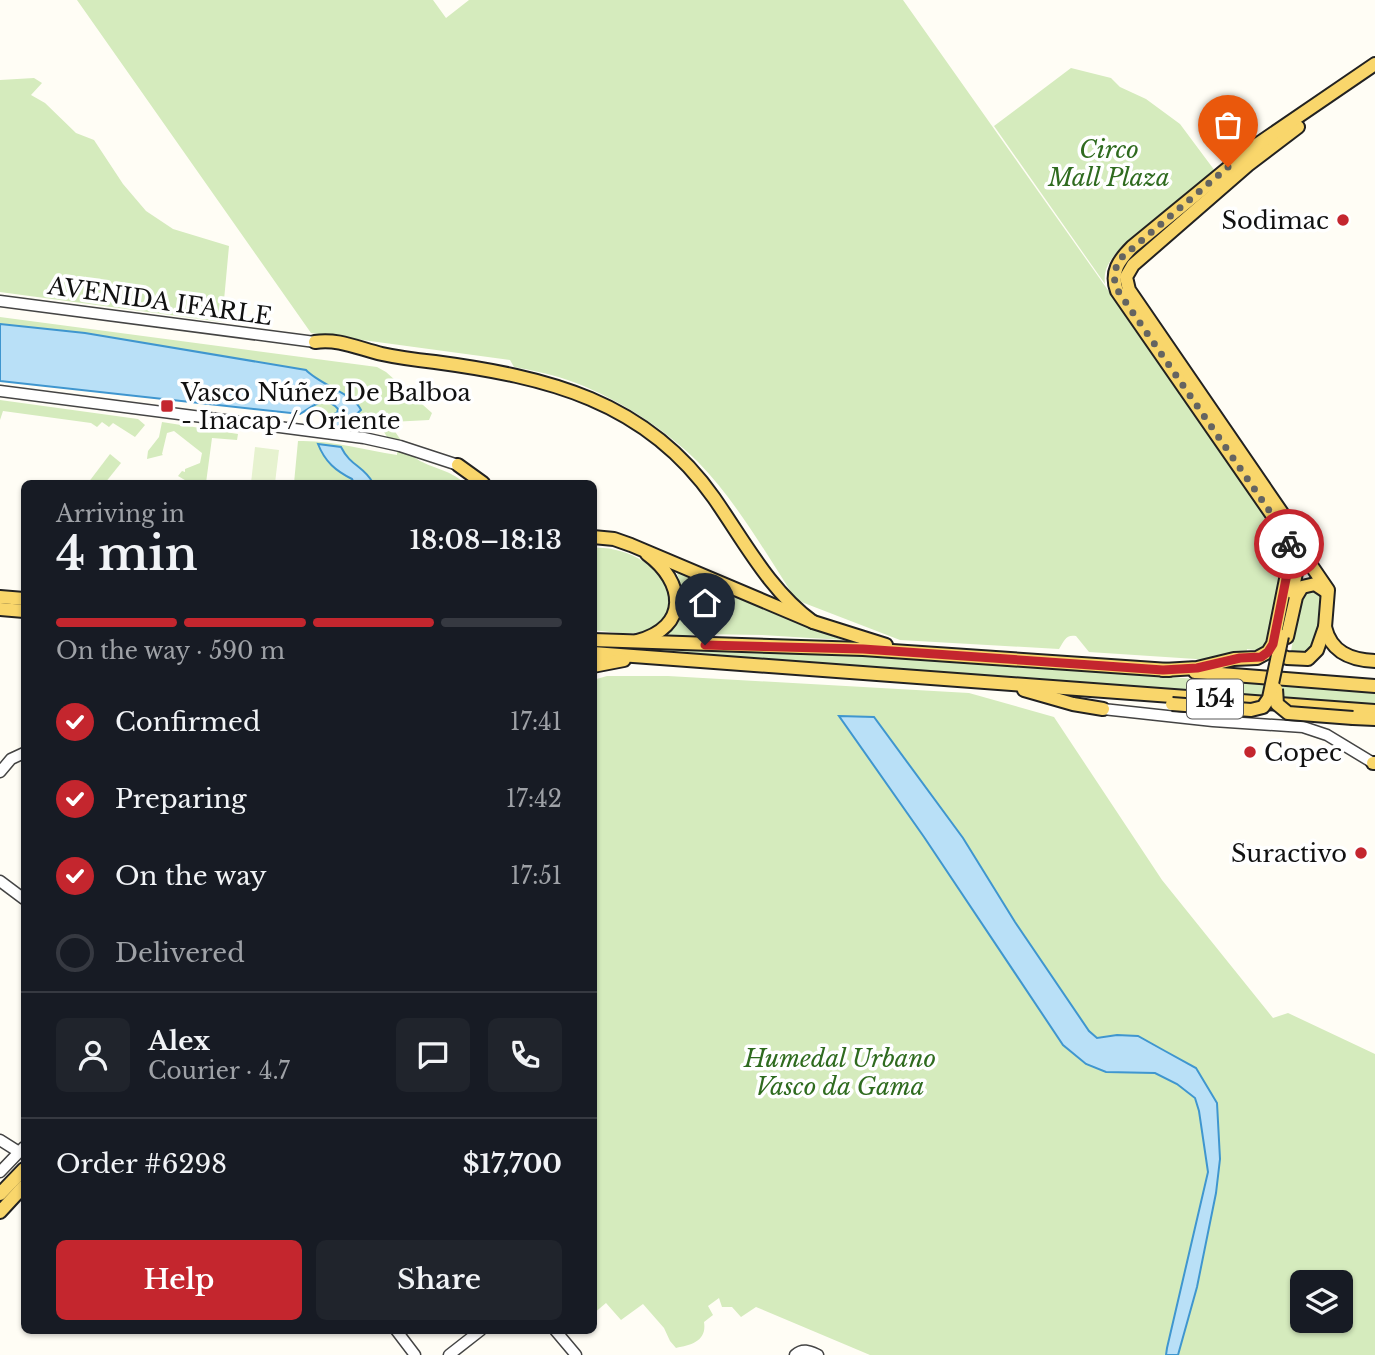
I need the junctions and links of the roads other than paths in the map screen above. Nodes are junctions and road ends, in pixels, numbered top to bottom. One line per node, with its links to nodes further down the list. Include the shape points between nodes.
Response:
1 (1375, 64): 18 (main road, via 1233,163 1132,247 1114,272 1117,291 1287,538 1290,559)
2 (1375, 74): 10 (main road, via 1258,158 1130,267 1126,277 1129,290 1295,531)
3 (0, 301): 4 (street, AVENIDA IFARLE)
4 (314, 342): 16 (main road, via 534,379 612,409 652,434 688,467 783,597)
5 (0, 391): 6 (street, via 365,438)
6 (458, 466): 7 (main road)
7 (479, 480)
8 (597, 537): 9 (main road)
9 (631, 545): 16 (main road); 20 (main road, via 664,569 677,597 663,628)
10 (1301, 548): 11 (main road); 18 (main road)
11 (1328, 596): 17 (main road); 18 (main road, via 1319,585 1302,587)
12 (0, 597): 13 (main road)
13 (21, 599)
14 (0, 609): 15 (main road)
15 (21, 611)
16 (813, 622): 21 (main road)
17 (1325, 627): 18 (main road, via 1317,650 1305,660 1277,652); 24 (main road, via 1334,648)
18 (1281, 639): 26 (main road, via 1261,657); 29 (main road, bridge, via 1269,698 1263,707 1251,710 1121,699); 32 (main road, bridge, via 1275,694 1279,707 1287,713)
19 (597, 640): 20 (main road, 154)
20 (627, 643): 21 (main road, 154)
21 (913, 652): 26 (main road, 154)
22 (597, 653): 23 (main road, 154)
23 (653, 657): 25 (main road); 27 (main road, 154)
24 (1375, 661)
25 (597, 665)
26 (1163, 670): 28 (main road, 154)
27 (1000, 684): 29 (main road, 154); 30 (main road)
28 (1375, 686)
29 (1055, 687): 31 (main road, 154)
30 (1103, 709): 34 (street, via 1303,727)
31 (1375, 711)
32 (1375, 719)
33 (21, 754): 35 (street)
34 (1374, 764)
35 (0, 772)
36 (0, 881): 37 (street)
37 (21, 897)
38 (0, 1140): 39 (street)
39 (21, 1149)
40 (21, 1150): 41 (street)
41 (0, 1172)
42 (21, 1172): 44 (main road)
43 (21, 1189): 45 (main road)
44 (0, 1194)
45 (0, 1212)
46 (401, 1334): 49 (street)
47 (476, 1334): 50 (street)
48 (558, 1334): 51 (street)
49 (415, 1355)
50 (449, 1355)
51 (576, 1355)
52 (795, 1355): 53 (street, via 808,1351)
53 (818, 1355)

